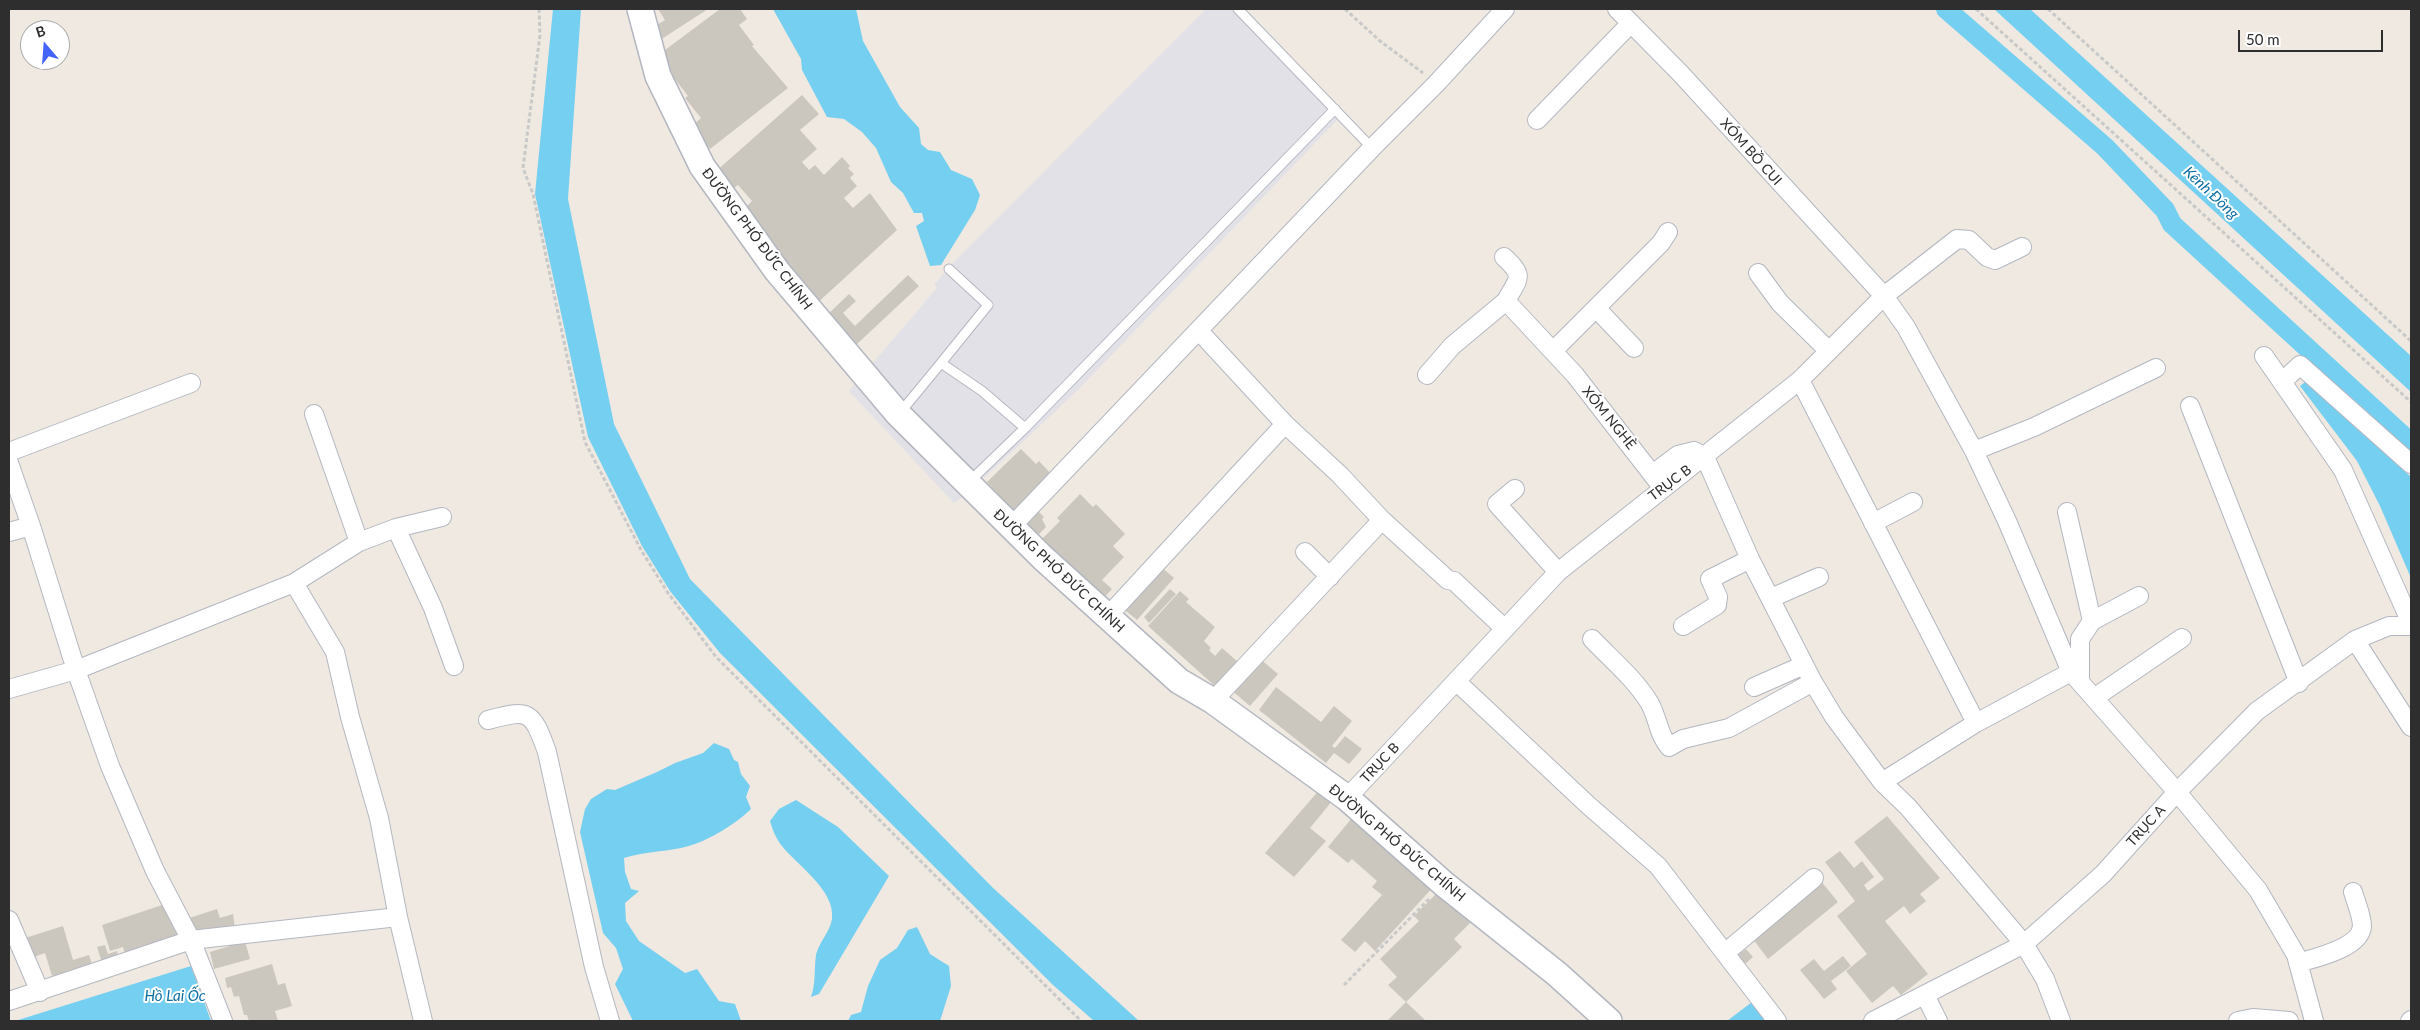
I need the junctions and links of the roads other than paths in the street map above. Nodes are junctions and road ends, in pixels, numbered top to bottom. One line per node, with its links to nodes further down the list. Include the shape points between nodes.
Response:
1 (640, 9): 30 (main road, ĐƯỜNG PHÓ ĐỨC CHÍNH, via 658,76 702,166 777,271)
2 (1238, 9): 6 (lane)
3 (1504, 9): 8 (street)
4 (1617, 9): 5 (street, XÓM BỒ CUI)
5 (1631, 23): 7 (street); 14 (street, XÓM BỒ CUI)
6 (1335, 109): 8 (lane); 32 (lane)
7 (1537, 120)
8 (1372, 148): 17 (street)
9 (1668, 232): 16 (street)
10 (2022, 247): 14 (street, TRỤC B, via 1995,260 1969,240 1957,239)
11 (1504, 257): 15 (street, via 1518,270 1519,276)
12 (949, 269): 22 (lane, via 988,304)
13 (1758, 273): 20 (street, via 1780,303)
14 (1884, 296): 20 (street, TRỤC B); 33 (street, XÓM BỒ CUI, via 1906,327)
15 (1506, 302): 19 (street, XÓM NGHÈ); 24 (street, via 1452,346)
16 (1596, 308): 18 (street); 19 (street)
17 (1199, 330): 31 (street); 47 (street)
18 (1634, 348)
19 (1553, 351): 38 (street, XÓM NGHÈ)
20 (1829, 351): 25 (street, TRỤC B)
21 (2264, 356): 26 (street)
22 (941, 363): 30 (lane); 32 (lane, via 982,391)
23 (2156, 368): 33 (street, via 2034,427)
24 (1427, 375)
25 (1800, 380): 35 (street, TRỤC B); 45 (street)
26 (2282, 382): 37 (street, via 2300,365); 57 (street, via 2343,470)
27 (191, 383): 34 (street)
28 (2190, 406): 74 (street)
29 (314, 414): 50 (street)
30 (898, 414): 39 (main road, ĐƯỜNG PHÓ ĐỨC CHÍNH)
31 (1285, 424): 44 (street); 60 (street)
32 (1025, 428): 39 (lane)
33 (1974, 450): 71 (street, XÓM BỒ CUI)
34 (9, 452)
35 (1705, 458): 38 (street, TRỤC B); 52 (street)
36 (9, 463): 46 (street)
37 (2411, 464)
38 (1658, 480): 53 (street, TRỤC B)
39 (967, 484): 47 (main road, ĐƯỜNG PHÓ ĐỨC CHÍNH)
40 (1515, 489): 53 (street, via 1497,504)
41 (1913, 502): 45 (street)
42 (2067, 512): 61 (street)
43 (442, 517): 48 (street)
44 (1382, 520): 54 (street); 64 (street)
45 (1873, 523): 80 (street)
46 (31, 526): 49 (street); 70 (street)
47 (1011, 527): 60 (main road, ĐƯỜNG PHÓ ĐỨC CHÍNH)
48 (396, 528): 50 (street); 69 (street, via 433,608)
49 (9, 532)
50 (359, 542): 56 (street)
51 (1305, 552): 54 (street)
52 (1750, 559): 59 (street); 63 (street, via 1710,579 1718,597 1717,604)
53 (1558, 572): 64 (street, TRỤC B)
54 (1330, 577): 78 (street)
55 (1819, 577): 59 (street)
56 (294, 583): 70 (street); 87 (street, via 335,652 379,818)
57 (2406, 592): 62 (street)
58 (2139, 596): 61 (street)
59 (1771, 598): 68 (street)
60 (1107, 617): 78 (main road, ĐƯỜNG PHÓ ĐỨC CHÍNH, via 1179,681)
61 (2092, 621): 71 (street, via 2080,639)
62 (2411, 625): 67 (street, TRỤC A, via 2380,628)
63 (1684, 626)
64 (1506, 629): 72 (street, TRỤC B)
65 (2182, 638): 77 (street)
66 (1592, 639): 73 (street, via 1650,704 1661,737 1669,747 1683,739 1729,728)
67 (2355, 640): 74 (street, TRỤC A); 81 (street)
68 (1804, 665): 73 (street); 75 (street)
69 (454, 666)
70 (76, 670): 76 (street); 89 (street, via 110,766 155,871)
71 (2076, 676): 77 (street, XÓM BỒ CUI); 80 (street)
72 (1457, 682): 84 (street, TRỤC B); 91 (street, via 1658,866)
73 (1813, 682): 82 (street, via 1834,717)
74 (2299, 683): 83 (street, TRỤC A, via 2257,712)
75 (1754, 687)
76 (9, 689)
77 (2094, 698): 83 (street, XÓM BỒ CUI)
78 (1213, 702): 84 (main road, ĐƯỜNG PHÓ ĐỨC CHÍNH)
79 (488, 720): 98 (street, via 523,713 540,732 594,967)
80 (1976, 723): 82 (street)
81 (2411, 727)
82 (1882, 782): 90 (street, via 1908,807)
83 (2177, 792): 90 (street, TRỤC A, via 2103,874); 92 (street, XÓM BỒ CUI, via 2258,890)
84 (1347, 798): 99 (main road, ĐƯỜNG PHÓ ĐỨC CHÍNH, via 1444,884 1557,974)
85 (1814, 878): 91 (street)
86 (2353, 892): 92 (street, via 2362,927 2358,938 2344,948)
87 (398, 917): 89 (street); 97 (street)
88 (9, 920): 93 (street)
89 (192, 940): 93 (street); 96 (street)
90 (2024, 944): 94 (street, TRỤC A); 103 (street, via 2045,979)
91 (1725, 953): 100 (street)
92 (2298, 963): 106 (street, XÓM BỒ CUI)
93 (40, 992): 95 (street)
94 (1925, 995): 101 (street, TRỤC A); 102 (street)
95 (9, 1001)
96 (222, 1021)
97 (423, 1021)
98 (610, 1021)
99 (1609, 1021)
100 (1777, 1021)
101 (1873, 1021)
102 (1938, 1021)
103 (2061, 1021)
104 (2238, 1021): 105 (street, via 2253,1018)
105 (2289, 1021)
106 (2314, 1021)

